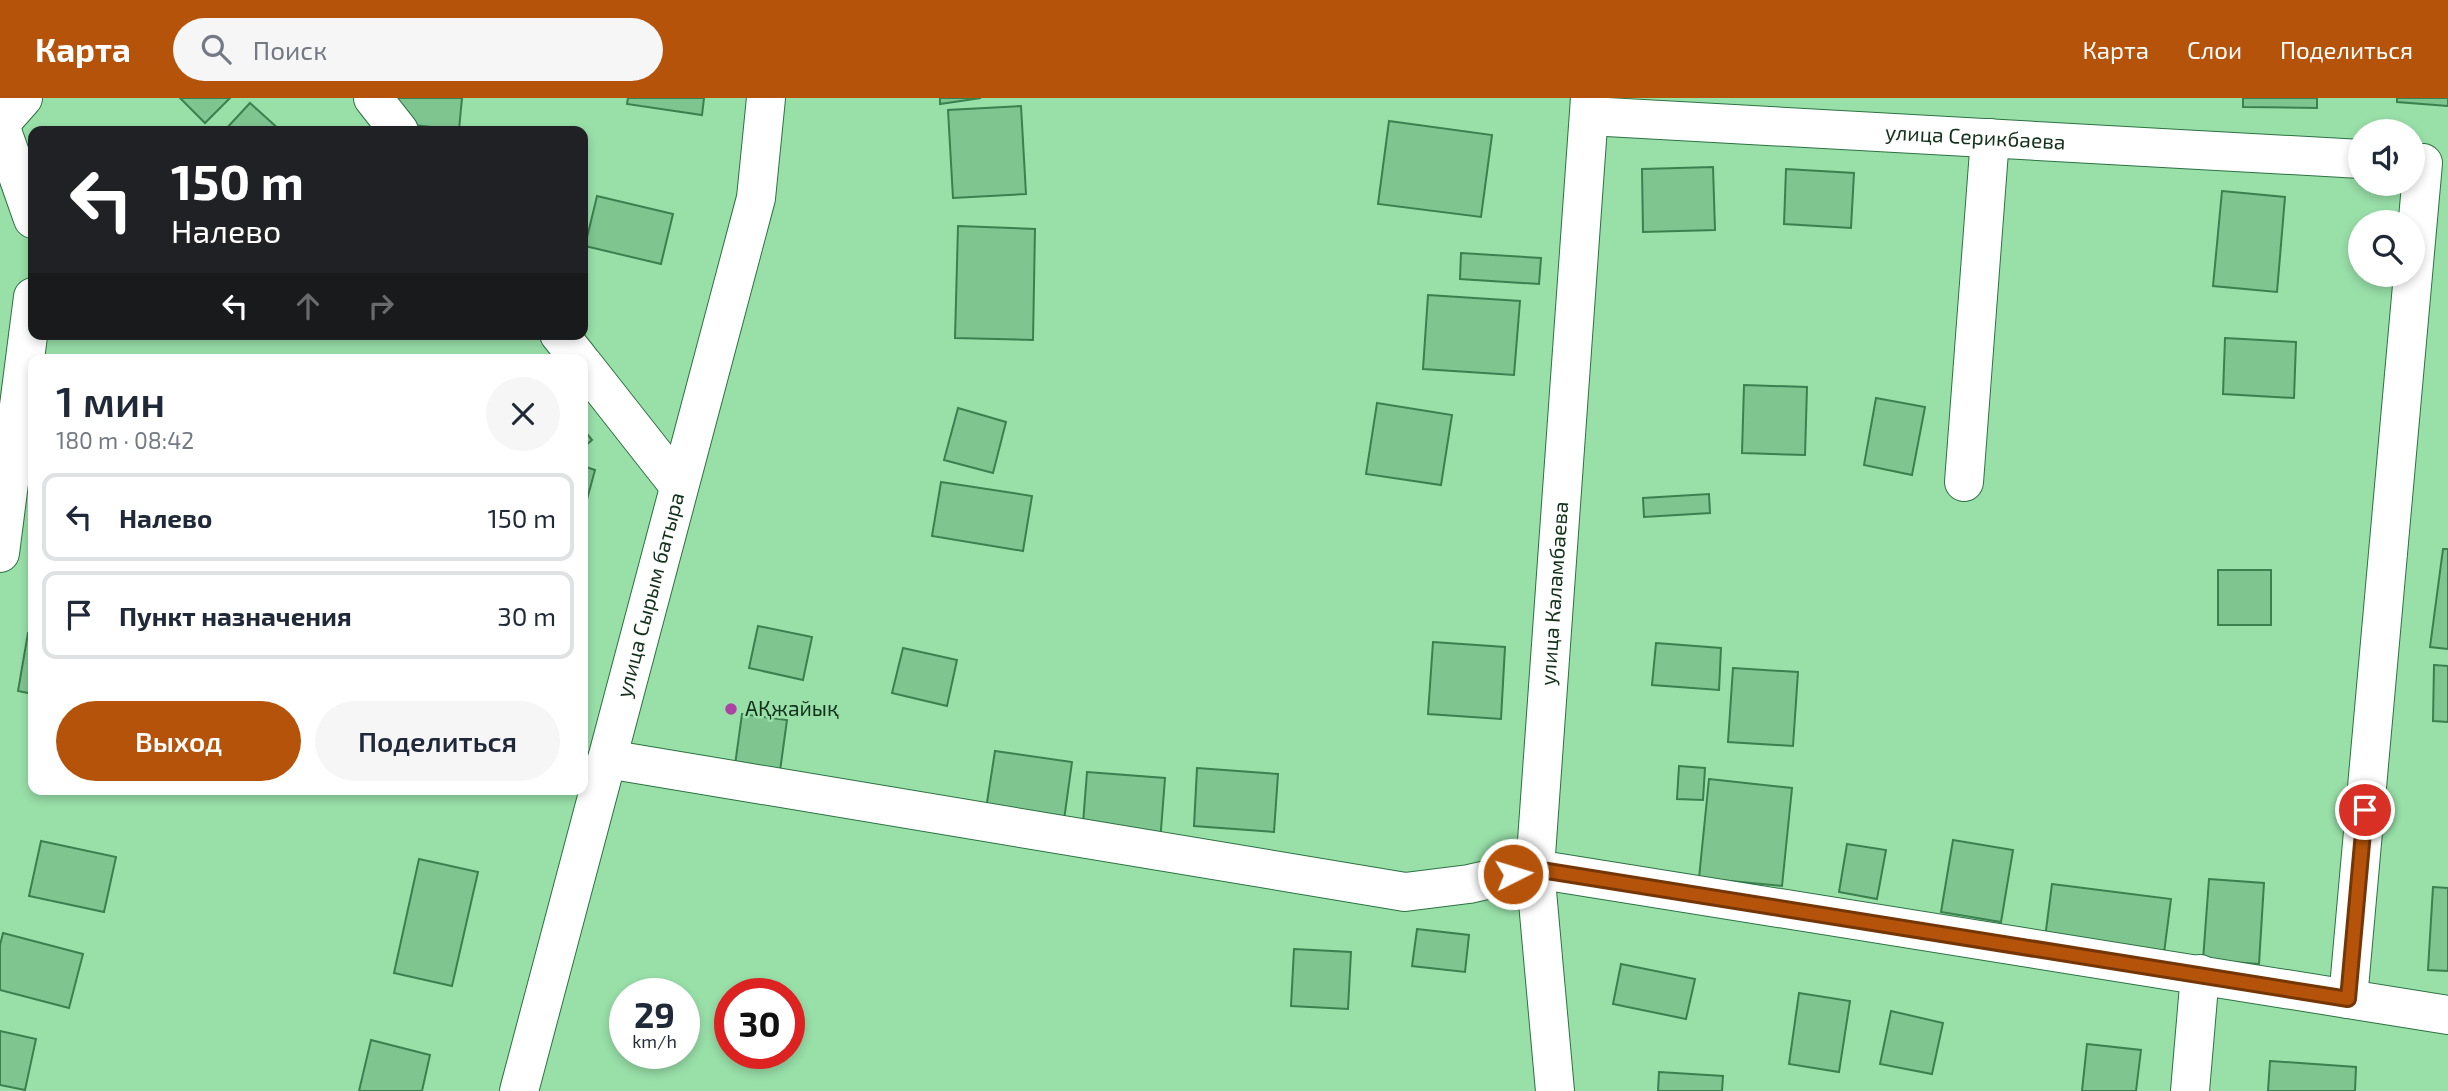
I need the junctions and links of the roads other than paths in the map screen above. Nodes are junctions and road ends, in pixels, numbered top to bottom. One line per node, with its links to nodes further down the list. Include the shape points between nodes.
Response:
1 (23, 98): 5 (street)
2 (373, 98): 6 (street)
3 (766, 98): 16 (street, улица Сырым батыра, via 756,198)
4 (1590, 107): 7 (street, улица Серикбаева); 19 (street, улица Каламбаева)
5 (0, 125): 10 (street)
6 (395, 126)
7 (1990, 138): 8 (street, улица Серикбаева); 15 (street)
8 (2348, 158)
9 (2428, 163): 21 (street)
10 (28, 205)
11 (28, 335): 17 (street)
12 (564, 340): 13 (street)
13 (575, 354)
14 (588, 370): 16 (street)
15 (1964, 482)
16 (680, 486): 18 (street, улица Сырым батыра)
17 (0, 553)
18 (607, 759): 19 (street, via 1405,892); 23 (street, улица Сырым батыра)
19 (1535, 869): 20 (street); 24 (street, улица Каламбаева)
20 (2200, 974): 21 (street); 25 (street)
21 (2348, 999): 22 (street)
22 (2448, 1015)
23 (519, 1091)
24 (1555, 1091)
25 (2190, 1091)

